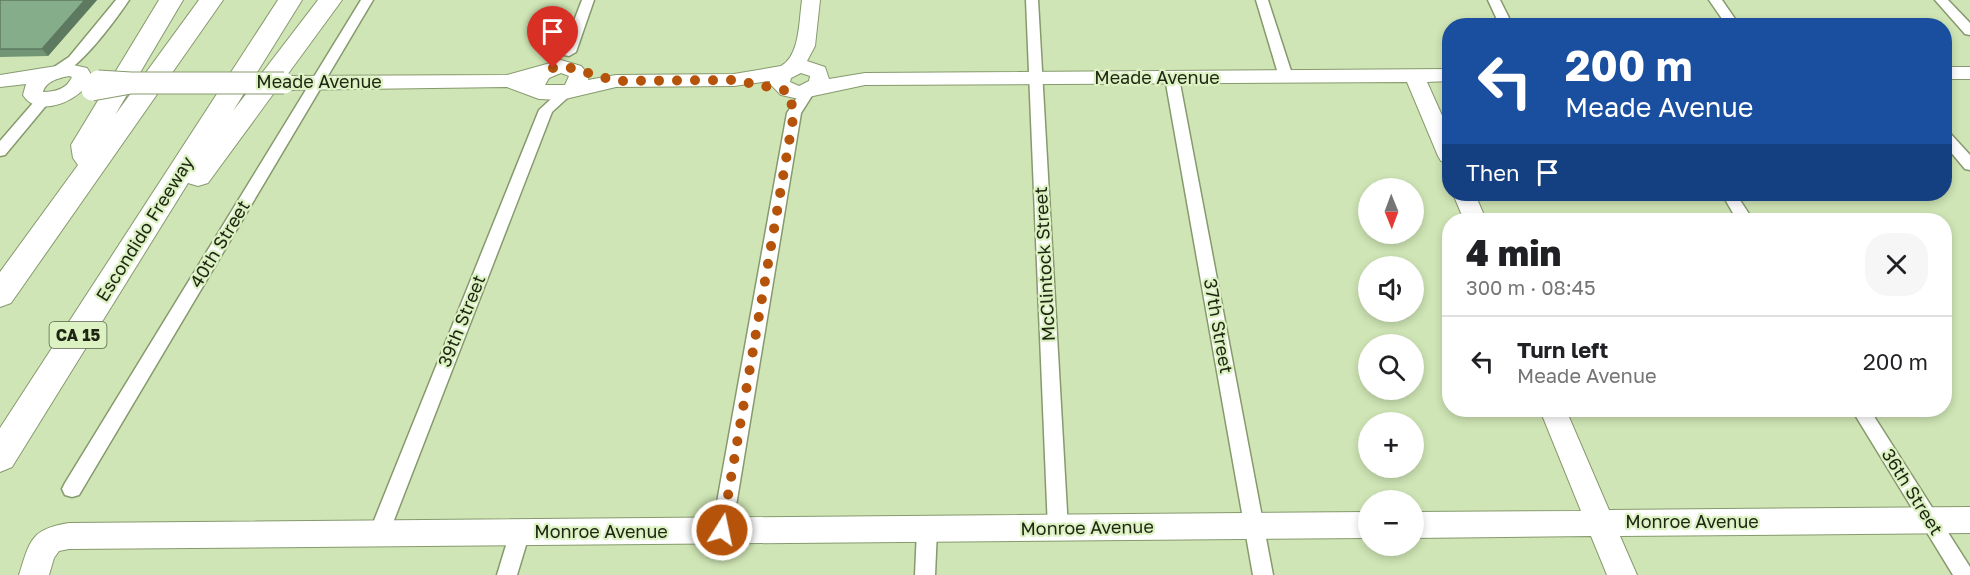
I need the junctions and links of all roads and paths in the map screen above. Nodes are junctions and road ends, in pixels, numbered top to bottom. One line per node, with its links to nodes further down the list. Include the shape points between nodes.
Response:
1 (123, 0): 22 (street, via 74,60)
2 (171, 0): 41 (highway, via 84,145)
3 (211, 0): 41 (highway)
4 (290, 0): 42 (highway, Escondido Freeway / CA 15)
5 (330, 0): 42 (highway, via 201,174)
6 (367, 0): 33 (street, 40th Street)
7 (588, 0): 17 (street)
8 (811, 0): 28 (street)
9 (1032, 0): 27 (street, McClintock Street)
10 (1262, 0): 25 (street)
11 (1494, 0): 14 (street)
12 (1715, 0): 15 (street)
13 (1941, 0): 16 (street)
14 (1503, 18)
15 (1728, 18)
16 (1970, 31)
17 (569, 52): 18 (street); 19 (street)
18 (546, 70): 19 (street, Meade Avenue, via 560,67); 30 (street, Meade Avenue); 36 (street, via 536,79)
19 (577, 71): 31 (street, Meade Avenue); 34 (street, via 579,79)
20 (1952, 73): 21 (street)
21 (1970, 73)
22 (53, 74): 29 (street, Meade Avenue, via 69,70); 32 (street, Meade Avenue); 35 (street, via 38,82)
23 (1442, 75): 24 (street, Meade Avenue)
24 (1415, 76): 25 (street, Meade Avenue); 37 (street)
25 (1286, 77): 26 (street, Meade Avenue)
26 (1172, 78): 27 (street, Meade Avenue); 53 (street, 37th Street)
27 (1036, 79): 28 (street, Meade Avenue); 54 (street, McClintock Street)
28 (800, 80): 31 (street, Meade Avenue); 55 (street)
29 (90, 81): 33 (street, Meade Avenue, bridge); 35 (street, Meade Avenue)
30 (508, 81): 33 (street, Meade Avenue); 36 (street, Meade Avenue)
31 (616, 81): 34 (street, Meade Avenue)
32 (0, 83): 35 (street, Meade Avenue)
33 (318, 83): 47 (street, 40th Street)
34 (568, 91): 36 (street, Meade Avenue)
35 (45, 96): 39 (street)
36 (543, 101): 58 (street, 39th Street)
37 (1442, 140)
38 (1952, 144): 40 (street)
39 (0, 151)
40 (1970, 165)
41 (89, 170): 43 (highway)
42 (155, 214): 46 (highway, Escondido Freeway / CA 15)
43 (0, 295)
44 (1556, 417): 50 (street)
45 (1865, 417): 48 (street, 36th Street)
46 (0, 457)
47 (72, 489)
48 (1929, 520): 49 (street, Monroe Avenue); 50 (street, Monroe Avenue); 64 (street, 36th Street)
49 (1970, 520)
50 (1600, 523): 52 (street, Monroe Avenue); 63 (street)
51 (1358, 525): 53 (street, Monroe Avenue)
52 (1424, 525)
53 (1255, 527): 54 (street, Monroe Avenue); 62 (street, 37th Street)
54 (1058, 529): 56 (street, Monroe Avenue)
55 (722, 530): 56 (street, Monroe Avenue); 57 (street, Monroe Avenue)
56 (927, 530): 61 (street)
57 (520, 532): 58 (street, Monroe Avenue); 60 (street)
58 (379, 533): 59 (street, Monroe Avenue, via 69,536 51,539 41,552)
59 (34, 575)
60 (507, 575)
61 (925, 575)
62 (1263, 575)
63 (1622, 575)
64 (1964, 575)

